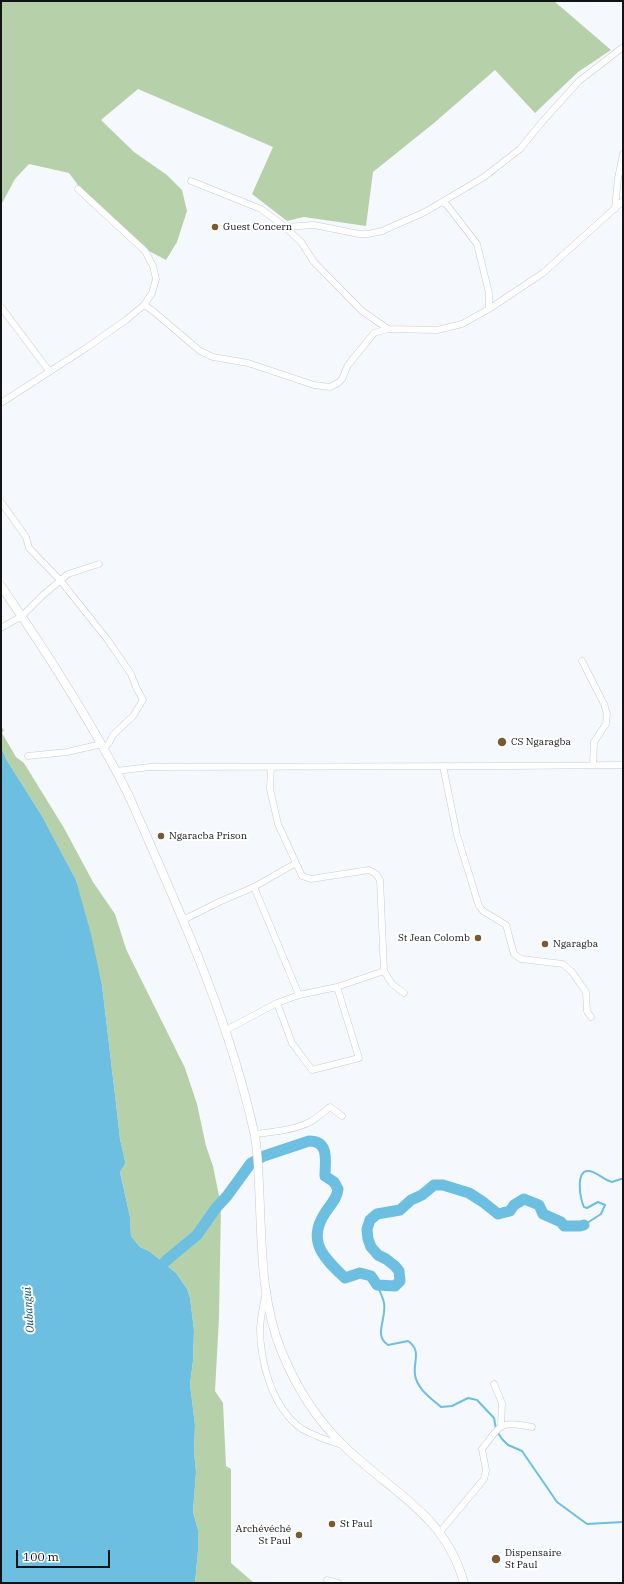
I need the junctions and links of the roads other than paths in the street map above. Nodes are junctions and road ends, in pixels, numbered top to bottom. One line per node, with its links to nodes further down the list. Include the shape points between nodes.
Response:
1 (623, 46): 6 (street, via 579,81 520,148 484,177)
2 (623, 154): 7 (street)
3 (191, 181): 8 (street, via 261,209)
4 (78, 189): 9 (street, via 145,251 156,279 152,293)
5 (623, 201): 7 (street)
6 (442, 202): 8 (street, via 397,225 368,234 314,225); 11 (street, via 477,244 489,293)
7 (615, 209): 11 (street, via 543,273)
8 (285, 227): 12 (street, via 301,242 314,262 362,311)
9 (144, 305): 12 (street, via 200,351 213,357 248,363 314,385 330,387 342,379 348,365 374,333); 13 (street, via 86,348)
10 (1, 307): 13 (street)
11 (489, 309): 12 (street, via 462,324 436,330)
12 (388, 329)
13 (49, 371): 14 (street)
14 (1, 403)
15 (1, 502): 17 (street, via 26,537 29,548)
16 (99, 564): 17 (street, via 73,572)
17 (60, 580): 19 (street); 22 (street, via 108,639 131,674 143,700 133,716 113,734 109,744)
18 (1, 586): 19 (main road)
19 (22, 616): 20 (street); 22 (main road, via 80,705)
20 (1, 628)
21 (582, 661): 24 (street, via 607,714 606,724 594,742)
22 (103, 746): 23 (street); 28 (main road)
23 (28, 756)
24 (593, 765): 25 (street); 26 (street)
25 (623, 765)
26 (443, 766): 27 (street); 37 (street, via 457,835 479,906 506,925 514,954 520,959 563,964 572,972 586,992)
27 (271, 767): 28 (street, via 150,767); 29 (street, via 270,789 278,824)
28 (116, 771): 31 (main road)
29 (296, 863): 30 (street); 32 (street, via 302,876 311,879 369,870 376,874 380,880)
30 (254, 887): 31 (street); 35 (street)
31 (183, 920): 38 (main road)
32 (384, 971): 33 (street); 34 (street, via 392,984)
33 (337, 987): 35 (street); 36 (street, via 359,1058 312,1070 292,1043)
34 (404, 993)
35 (299, 995): 36 (street)
36 (277, 1003): 38 (street)
37 (590, 1017)
38 (226, 1030): 40 (main road, via 244,1088)
39 (342, 1116): 40 (street, via 330,1107 312,1121)
40 (255, 1137): 41 (main road)
41 (265, 1292): 45 (main road, via 271,1320 295,1380 326,1427); 45 (street, via 260,1326 266,1370 276,1399 286,1414 303,1429)
42 (494, 1384): 43 (street, via 502,1403)
43 (500, 1427): 44 (street, via 514,1423); 46 (street, via 482,1449 486,1470 484,1479)
44 (532, 1427)
45 (343, 1446): 46 (main road, via 408,1500)
46 (440, 1532): 49 (main road, via 452,1551)
47 (328, 1580): 48 (street)
48 (338, 1583)
49 (464, 1583)

